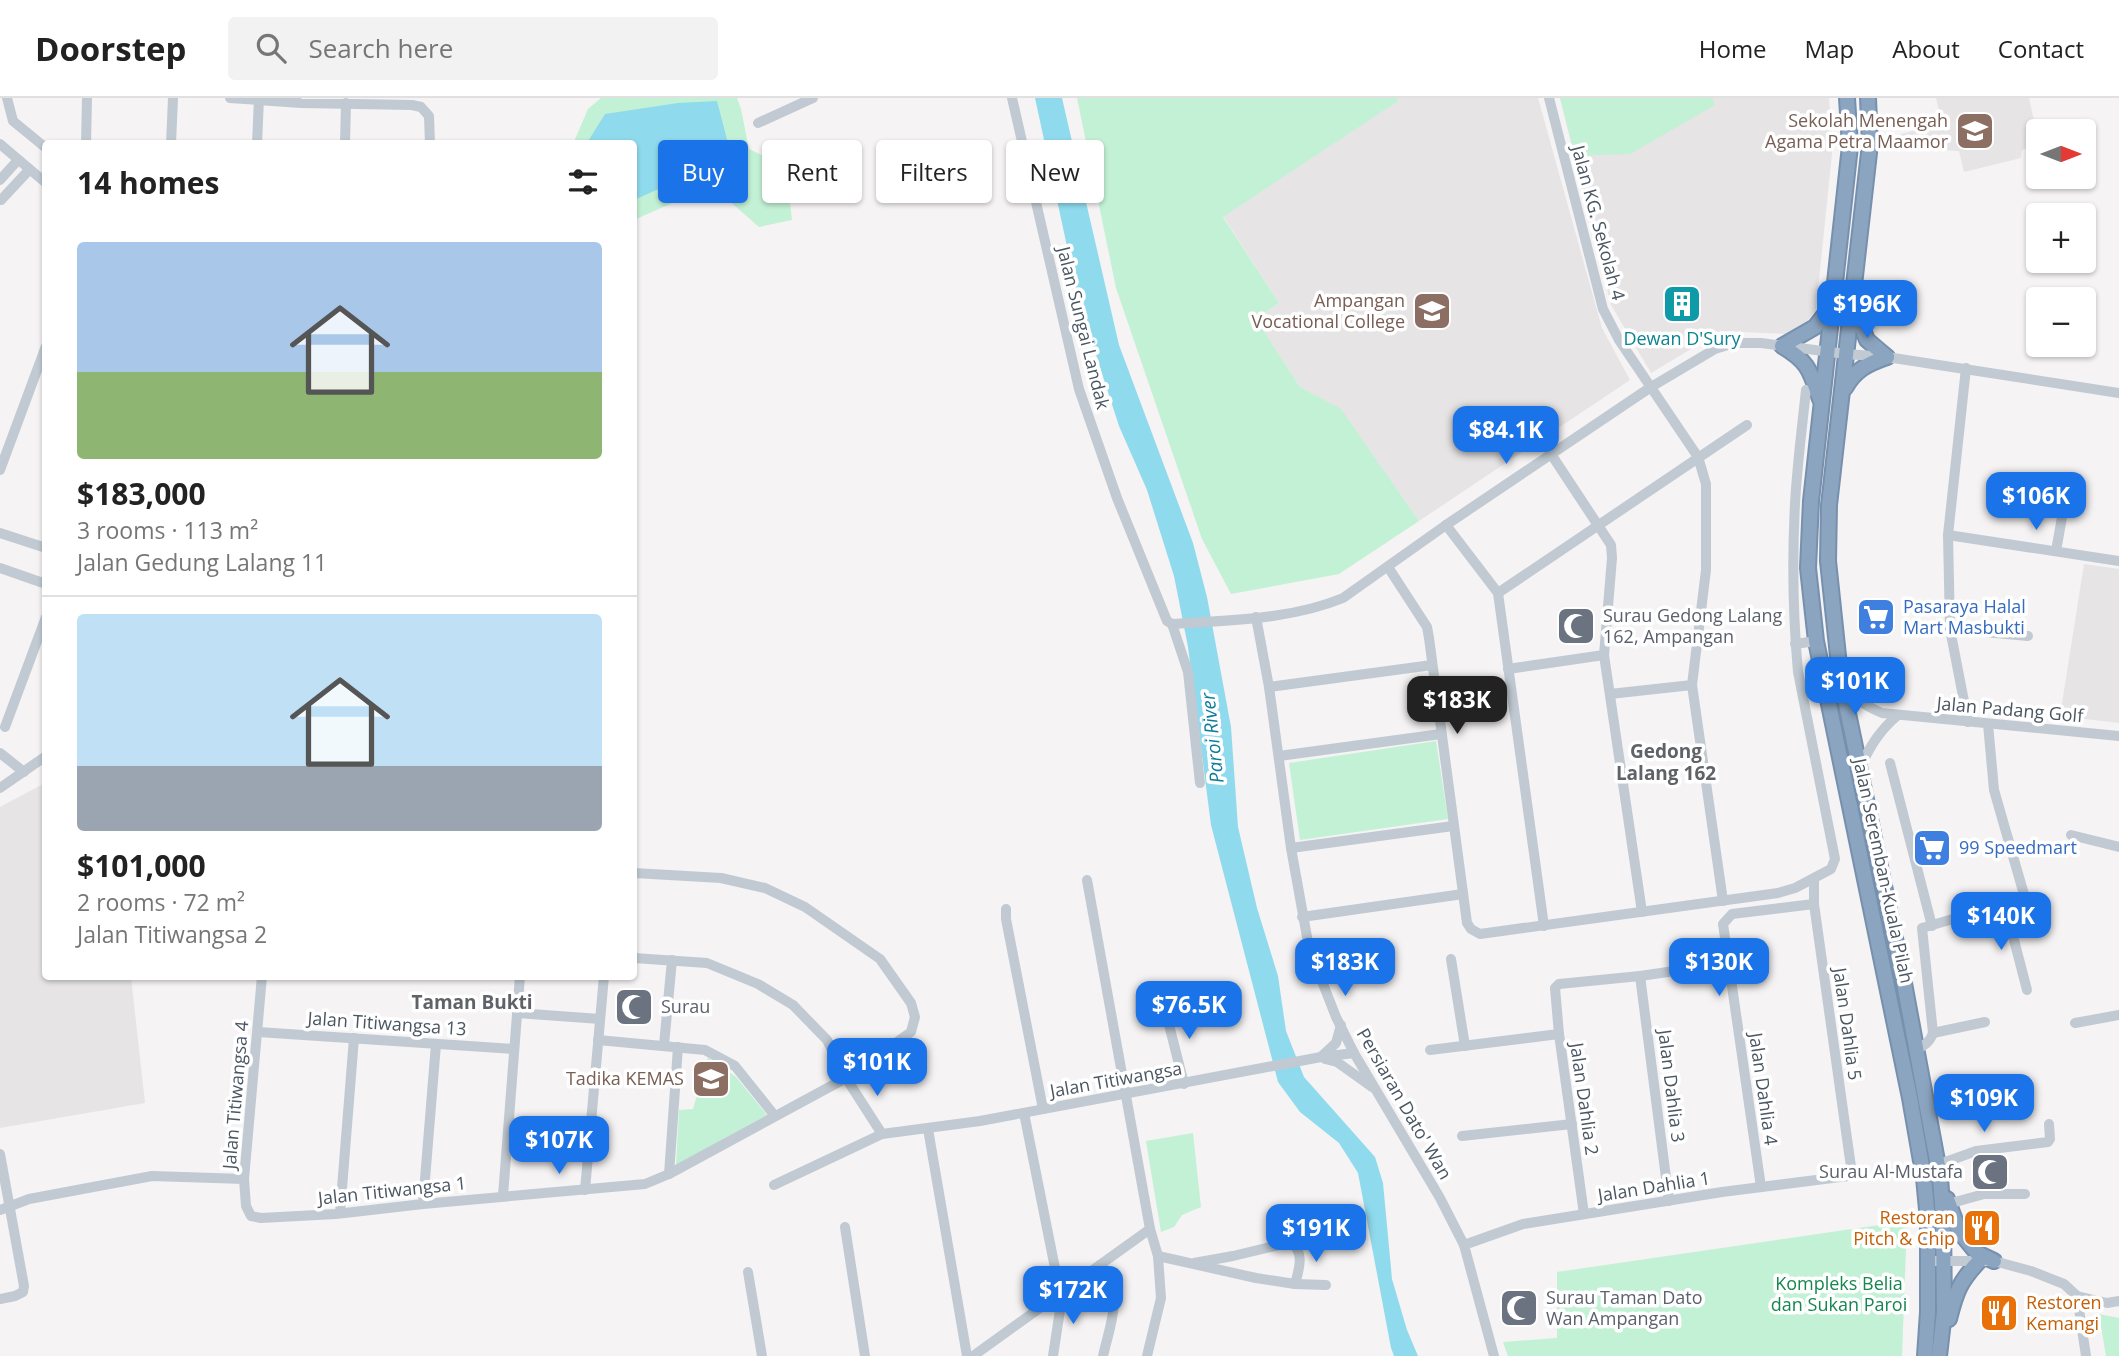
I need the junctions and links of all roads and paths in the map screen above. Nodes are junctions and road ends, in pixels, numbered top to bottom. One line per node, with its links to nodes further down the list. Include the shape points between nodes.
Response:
1 (6, 98): 19 (street, via 13,121)
2 (87, 98): 13 (street)
3 (173, 98): 14 (street)
4 (230, 98): 10 (street)
5 (813, 98): 12 (street)
6 (1012, 98): 55 (street, Jalan Sungai Landak, via 1079,389 1137,549)
7 (1549, 98): 33 (street, Jalan KG. Sekolah 4, via 1603,309)
8 (1847, 98): 26 (highway, Jalan Seremban-Kuala Pilah, via 1850,146)
9 (1868, 98): 25 (highway, Jalan Seremban-Kuala Pilah, via 1870,144)
10 (259, 99): 11 (street); 15 (street)
11 (346, 103): 16 (street); 17 (street, via 421,107 429,116)
12 (758, 123)
13 (86, 140)
14 (171, 140)
15 (257, 140)
16 (345, 140)
17 (430, 140)
18 (0, 144): 20 (street)
19 (42, 146)
20 (18, 160): 21 (street); 22 (street)
21 (29, 170): 23 (street); 24 (street)
22 (0, 180)
23 (42, 180)
24 (0, 201)
25 (1853, 299): 29 (highway, Jalan Seremban-Kuala Pilah); 31 (highway, via 1867,340)
26 (1833, 303): 27 (highway, via 1815,327); 28 (highway, Jalan Seremban-Kuala Pilah)
27 (1782, 346): 28 (street); 33 (street, via 1734,343 1714,349); 37 (highway, via 1800,357 1811,372)
28 (1827, 352): 29 (street); 37 (highway, Jalan Seremban-Kuala Pilah)
29 (1846, 354): 31 (street); 36 (highway, Jalan Seremban-Kuala Pilah)
30 (42, 357): 41 (street)
31 (1887, 357): 32 (street); 36 (highway, via 1852,376)
32 (1966, 368): 35 (street); 46 (street)
33 (1651, 387): 39 (street); 40 (street, Jalan KG. Sekolah 4)
34 (1806, 390): 60 (street, via 1795,502)
35 (2119, 393)
36 (1842, 396): 64 (highway, Jalan Seremban-Kuala Pilah, via 1829,505 1828,561)
37 (1821, 404): 59 (highway, Jalan Seremban-Kuala Pilah, via 1808,568)
38 (1747, 425): 40 (street)
39 (1551, 454): 43 (street); 44 (street)
40 (1698, 457): 43 (street); 65 (street, via 1706,484 1706,570)
41 (0, 470)
42 (2068, 478): 48 (street)
43 (1597, 524): 53 (street); 61 (street, via 1611,545 1612,558)
44 (1446, 525): 50 (street); 53 (street)
45 (0, 533): 47 (street)
46 (1948, 535): 48 (street); 57 (street)
47 (42, 547)
48 (2056, 551): 49 (street)
49 (2119, 561)
50 (1388, 567): 54 (street, via 1328,604); 62 (street, via 1427,627)
51 (0, 568): 52 (street)
52 (42, 583)
53 (1498, 593): 63 (street)
54 (1256, 617): 55 (street); 66 (street, Persiaran Dato' Wan)
55 (1172, 624): 80 (street, Jalan Sungai Landak, via 1188,672)
56 (42, 628): 71 (street)
57 (1950, 629): 58 (street); 69 (street)
58 (2028, 636)
59 (1816, 641): 60 (street); 141 (highway, Jalan Seremban-Kuala Pilah)
60 (1795, 643): 88 (street, via 1835,859 1831,869)
61 (1604, 655): 63 (street); 67 (street)
62 (1433, 665): 66 (street); 72 (street)
63 (1508, 669): 96 (street)
64 (1840, 674): 68 (street, Jalan Padang Golf, via 1865,706); 79 (highway, Jalan Seremban-Kuala Pilah)
65 (1692, 685): 67 (street); 90 (street)
66 (1269, 687): 75 (street, Persiaran Dato' Wan)
67 (1610, 694): 94 (street)
68 (1899, 715): 69 (street, Jalan Padang Golf); 79 (street, via 1871,744)
69 (1968, 722): 70 (street, Jalan Padang Golf)
70 (1988, 724): 73 (street, Jalan Padang Golf); 92 (street, via 1994,790 2025,898)
71 (5, 727)
72 (1441, 734): 75 (street); 82 (street)
73 (2119, 736)
74 (0, 753): 78 (street)
75 (1279, 756): 85 (street, Persiaran Dato' Wan)
76 (42, 759): 78 (street)
77 (1890, 764): 97 (street)
78 (24, 772): 81 (street)
79 (1859, 772): 125 (highway, Jalan Seremban-Kuala Pilah)
80 (1200, 783)
81 (0, 789)
82 (1453, 826): 85 (street); 89 (street)
83 (2071, 835): 84 (street)
84 (2119, 847)
85 (1291, 848): 95 (street, Persiaran Dato' Wan)
86 (637, 873): 128 (street, Jalan Titiwangsa 1, via 721,878 765,888 804,907 880,959 911,1003 915,1017 911,1032)
87 (1087, 880): 132 (street)
88 (1814, 880): 90 (street, via 1778,893); 91 (street, Jalan Dahlia 5)
89 (1463, 894): 95 (street); 96 (street, via 1467,923 1480,934)
90 (1723, 901): 94 (street)
91 (1814, 904): 101 (street, Jalan Dahlia 4, via 1732,914 1723,924); 145 (street, Jalan Dahlia 5)
92 (2005, 905): 97 (street); 106 (street)
93 (1006, 909): 133 (street)
94 (1642, 912): 96 (street)
95 (1302, 917): 113 (street, Persiaran Dato' Wan, via 1309,948)
96 (1544, 926)
97 (1927, 927): 115 (street)
98 (637, 958): 100 (street)
99 (1451, 959): 121 (street)
100 (672, 960): 120 (street); 128 (street, via 706,963 758,984 793,1005 827,1040)
101 (1730, 963): 102 (street); 148 (street, Jalan Dahlia 4)
102 (1640, 976): 116 (street, Jalan Dahlia 2, via 1559,984 1555,988); 152 (street, Jalan Dahlia 3)
103 (262, 980): 114 (street, Jalan Titiwangsa 4)
104 (520, 980): 108 (street)
105 (604, 980): 110 (street)
106 (2027, 990)
107 (1164, 1005): 129 (street)
108 (517, 1013): 110 (street); 123 (street)
109 (2119, 1015): 112 (street)
110 (600, 1019): 118 (street)
111 (1985, 1021): 115 (street)
112 (2075, 1023)
113 (1341, 1025): 126 (street, Persiaran Dato' Wan); 127 (street, via 1336,1043)
114 (258, 1032): 117 (street, Jalan Titiwangsa 13); 146 (street, Jalan Titiwangsa 4)
115 (1933, 1033): 125 (street, via 1926,1045)
116 (1559, 1034): 121 (street); 136 (street, Jalan Dahlia 2)
117 (354, 1038): 119 (street, Jalan Titiwangsa 13); 157 (street)
118 (598, 1040): 120 (street); 149 (street)
119 (436, 1044): 123 (street, Jalan Titiwangsa 13); 153 (street)
120 (664, 1045): 122 (street)
121 (1465, 1046): 124 (street)
122 (678, 1047): 135 (street, via 705,1050 735,1066); 144 (street)
123 (514, 1049): 151 (street)
124 (1430, 1050)
125 (1916, 1050): 130 (highway, Jalan Seremban-Kuala Pilah)
126 (1354, 1052): 127 (street, Jalan Titiwangsa); 131 (street, Persiaran Dato' Wan)
127 (1320, 1057): 129 (street, Jalan Titiwangsa); 131 (street, via 1337,1062)
128 (846, 1078): 135 (street, Jalan Titiwangsa 1); 139 (street)
129 (1184, 1084): 132 (street, Jalan Titiwangsa)
130 (1923, 1088): 141 (highway, via 1919,1098 1924,1135); 143 (highway, Jalan Seremban-Kuala Pilah)
131 (1375, 1089): 163 (street, Persiaran Dato' Wan)
132 (1125, 1094): 133 (street, Jalan Titiwangsa); 161 (street)
133 (1043, 1109): 134 (street, Jalan Titiwangsa)
134 (1024, 1113): 138 (street, Jalan Titiwangsa); 173 (street)
135 (775, 1116): 144 (street, Jalan Titiwangsa 1)
136 (1572, 1124): 140 (street); 158 (street, Jalan Dahlia 2)
137 (2049, 1124): 143 (street, via 2050,1139 2045,1143 1976,1151)
138 (928, 1129): 139 (street, Jalan Titiwangsa); 179 (street)
139 (882, 1133): 147 (street)
140 (1462, 1136)
141 (1917, 1138): 167 (highway, Jalan Seremban-Kuala Pilah)
142 (0, 1154): 155 (street)
143 (1939, 1171): 154 (highway); 167 (highway, Jalan Seremban-Kuala Pilah, via 1943,1219)
144 (669, 1174): 149 (street, Jalan Titiwangsa 1, via 645,1184)
145 (1852, 1174): 148 (street, Jalan Dahlia 1)
146 (244, 1179): 155 (street, via 152,1176); 159 (street, Jalan Titiwangsa 4)
147 (775, 1185)
148 (1761, 1187): 152 (street, Jalan Dahlia 1)
149 (585, 1190): 151 (street, Jalan Titiwangsa 1)
150 (2025, 1194): 154 (street, via 1989,1193)
151 (503, 1196): 153 (street, Jalan Titiwangsa 1)
152 (1669, 1201): 158 (street, Jalan Dahlia 1)
153 (423, 1204): 157 (street, Jalan Titiwangsa 1)
154 (1948, 1204): 166 (highway, via 1959,1231)
155 (11, 1206): 156 (street); 175 (street, via 24,1286 23,1292)
156 (0, 1210)
157 (340, 1213): 159 (street, Jalan Titiwangsa 1)
158 (1584, 1214): 163 (street, Jalan Dahlia 1, via 1523,1224)
159 (251, 1216)
160 (845, 1227): 178 (street)
161 (1150, 1229): 165 (street); 169 (street)
162 (1322, 1236): 164 (street)
163 (1464, 1245): 184 (street, Persiaran Dato' Wan)
164 (1296, 1246): 168 (street, via 1288,1242); 171 (street, via 1300,1265)
165 (1158, 1256): 168 (street); 183 (street, via 1161,1298)
166 (1987, 1260): 167 (street); 174 (street, via 2031,1270 2064,1284); 186 (highway, via 1964,1277 1956,1292)
167 (1936, 1261): 185 (highway, Jalan Seremban-Kuala Pilah); 186 (highway, Jalan Seremban-Kuala Pilah, via 1944,1312)
168 (1194, 1263): 171 (street)
169 (1100, 1265): 173 (street); 182 (street, via 1110,1278 1115,1302)
170 (748, 1272): 177 (street)
171 (1295, 1284): 172 (street)
172 (1326, 1285)
173 (1060, 1293): 180 (street); 181 (street)
174 (2077, 1296): 176 (street); 187 (street)
175 (0, 1299)
176 (2119, 1301)
177 (762, 1356)
178 (865, 1356)
179 (967, 1356)
180 (973, 1356)
181 (1053, 1356)
182 (1103, 1356)
183 (1147, 1356)
184 (1494, 1356)
185 (1926, 1356)
186 (1940, 1356)
187 (2086, 1356)

